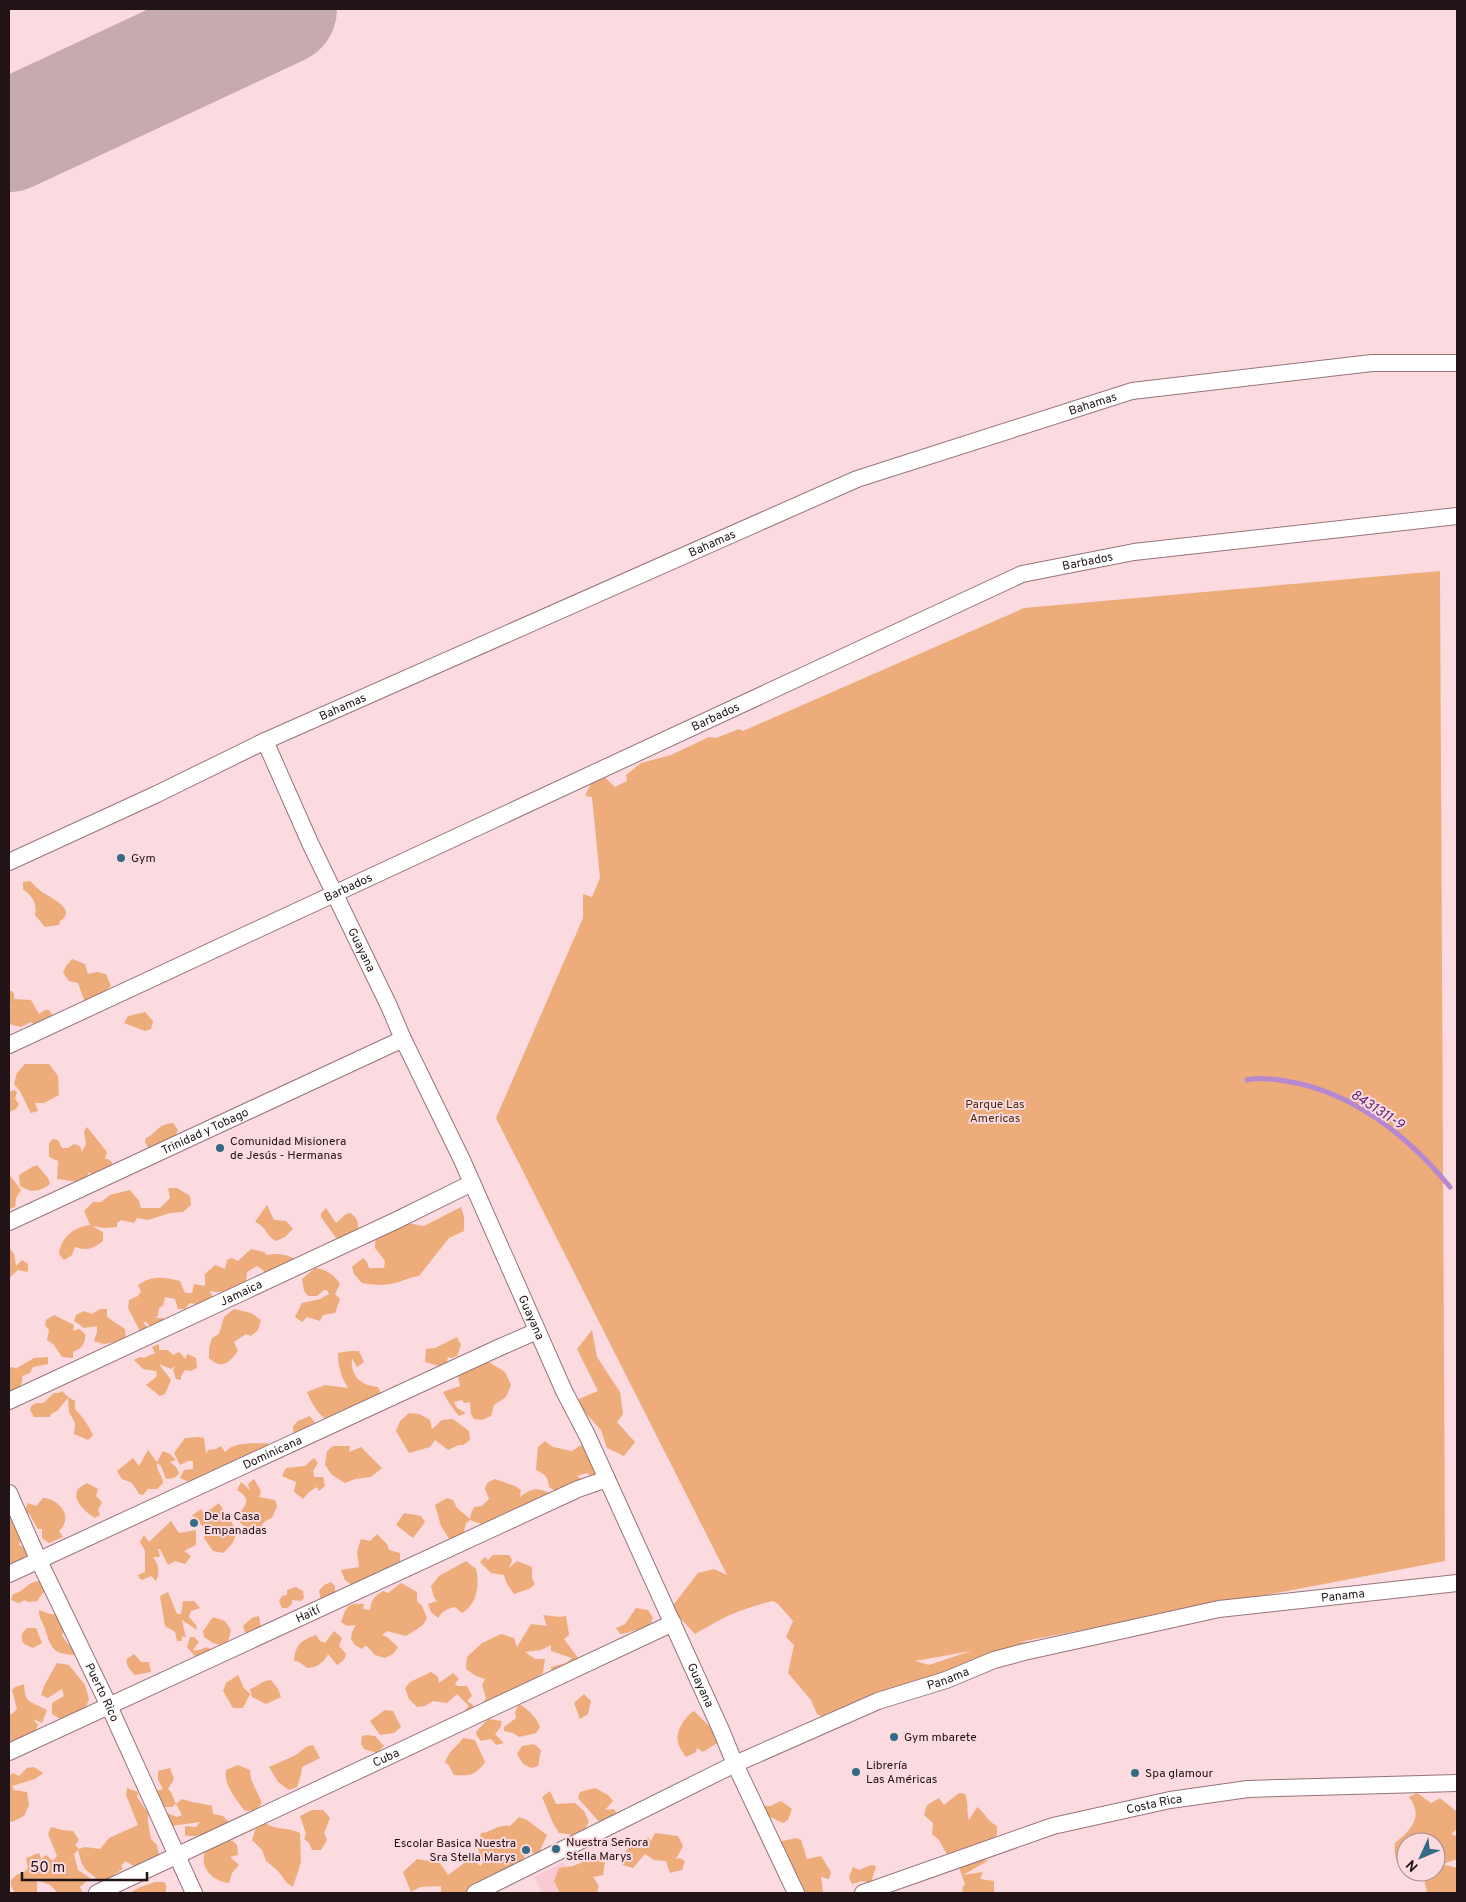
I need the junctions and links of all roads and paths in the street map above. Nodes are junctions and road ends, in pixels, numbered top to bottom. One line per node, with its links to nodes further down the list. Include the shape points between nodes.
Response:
1 (1457, 363): 3 (street, Bahamas, via 1372,363 1132,391 1113,397 857,479)
2 (1457, 516): 5 (street, Barbados, via 1134,552 1022,574)
3 (265, 741): 4 (street, Bahamas); 5 (street, Guayana)
4 (9, 862)
5 (335, 894): 6 (street, Guayana); 7 (street, Barbados)
6 (402, 1039): 8 (street, Guayana); 9 (street, Trinidad y Tobago)
7 (9, 1045)
8 (472, 1183): 10 (street, Guayana); 11 (street, Jamaica)
9 (9, 1222)
10 (537, 1332): 12 (street, Guayana); 14 (street, Dominicana)
11 (9, 1401)
12 (607, 1479): 17 (street, Guayana); 18 (street, Haití, via 578,1489)
13 (9, 1493): 14 (street, Puerto Rico)
14 (39, 1561): 15 (street, Dominicana); 18 (street, Puerto Rico)
15 (9, 1574)
16 (1457, 1583): 20 (street, Panama, via 1219,1608 1024,1652 878,1701)
17 (673, 1623): 20 (street, Guayana); 22 (street, Cuba)
18 (110, 1706): 19 (street, Haití); 22 (street, Puerto Rico)
19 (9, 1752)
20 (735, 1764): 25 (street, Panama); 26 (street, Guayana)
21 (1457, 1783): 27 (street, Costa Rica, via 1248,1789 1170,1800 1053,1826)
22 (176, 1856): 23 (street, Cuba); 24 (street, Puerto Rico)
23 (97, 1893)
24 (194, 1893)
25 (475, 1893)
26 (796, 1893)
27 (863, 1893)

